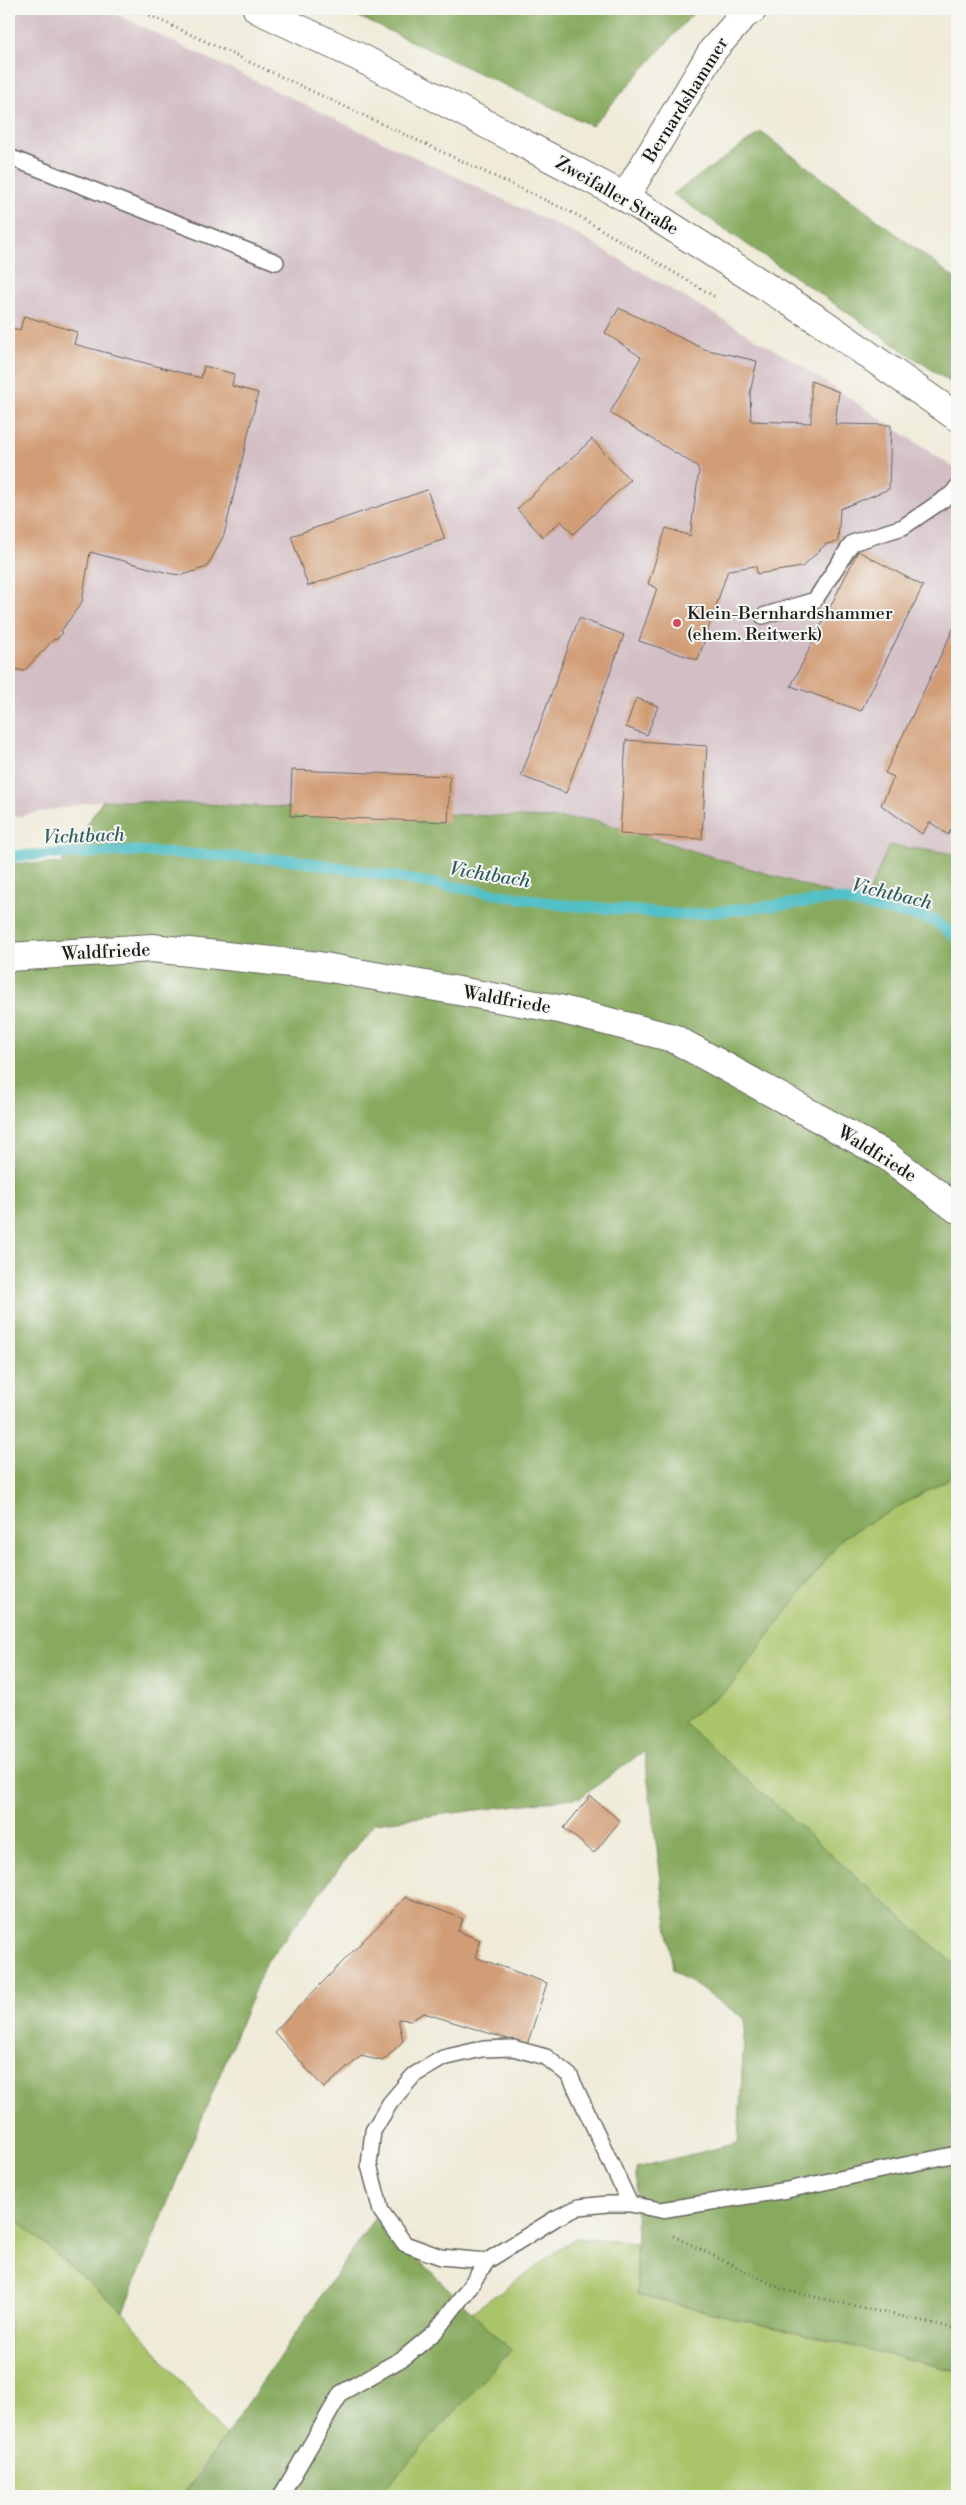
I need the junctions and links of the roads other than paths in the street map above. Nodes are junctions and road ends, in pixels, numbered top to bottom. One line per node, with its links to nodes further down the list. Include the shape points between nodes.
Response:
1 (257, 9): 4 (street, Zweifaller Straße, via 361,58)
2 (753, 9): 4 (street, Bernardshammer, via 713,50)
3 (9, 157): 5 (lane)
4 (625, 197): 6 (street, Zweifaller Straße, via 820,321)
5 (276, 262)
6 (957, 417)
7 (957, 488): 8 (lane, via 903,527 852,543 815,600)
8 (762, 616)
9 (9, 957): 10 (street, Waldfriede, via 152,948 319,966 559,1009 673,1038 887,1156)
10 (957, 1209)
11 (957, 2154): 12 (lane, via 787,2190 662,2210)
12 (630, 2204): 13 (lane, via 579,2207); 13 (lane, via 570,2076 546,2057 513,2048 482,2049 443,2058 414,2075 390,2103 374,2131 369,2165 381,2211 405,2244 441,2257)
13 (487, 2261): 14 (lane, via 435,2332 405,2357 341,2393)
14 (281, 2496)

